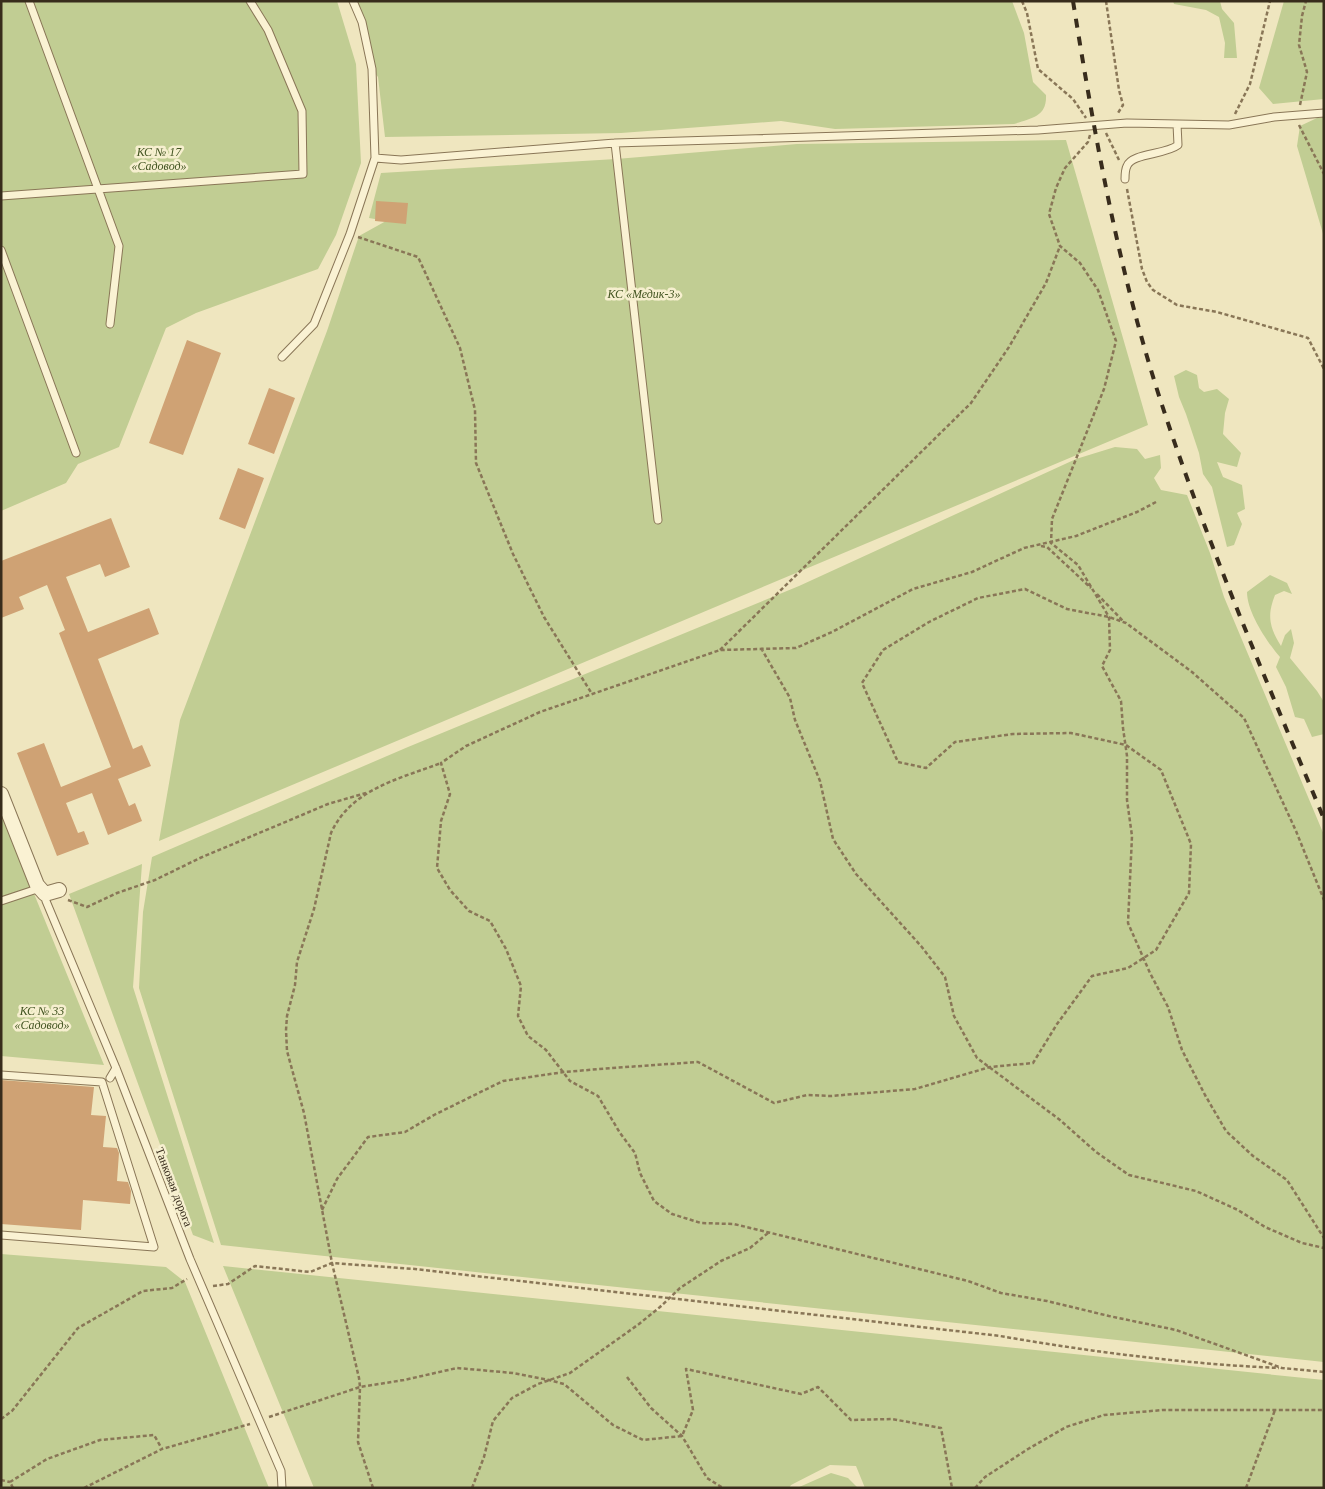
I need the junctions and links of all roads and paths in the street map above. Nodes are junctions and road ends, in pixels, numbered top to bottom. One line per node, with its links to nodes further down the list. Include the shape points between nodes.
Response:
1 (29, 1): 19 (lane)
2 (250, 1): 19 (lane, via 268,30 302,111 303,174)
3 (353, 1): 16 (lane, via 362,22 372,69)
4 (1022, 1): 13 (path, via 1038,69 1073,99)
5 (1106, 1): 14 (path, via 1123,105 1111,121)
6 (1270, 1): 12 (path, via 1250,84)
7 (1306, 1): 9 (path, via 1299,45 1307,72)
8 (1324, 113): 9 (lane)
9 (1298, 115): 10 (lane)
10 (1274, 118): 12 (lane); 17 (path, via 1300,126)
11 (1177, 124): 12 (lane); 14 (lane); 18 (lane, via 1178,146 1131,161 1126,167)
12 (1229, 125)
13 (1093, 126): 14 (lane); 15 (lane); 22 (path, via 1088,142 1065,168 1056,188 1050,214)
14 (1101, 126): 18 (path, via 1115,149)
15 (616, 143): 16 (lane, via 401,160); 29 (lane)
16 (375, 158): 21 (lane)
17 (1324, 174)
18 (1125, 178): 26 (path, via 1142,269 1153,290 1177,305 1217,312 1308,338)
19 (98, 189): 20 (lane); 24 (lane, via 119,246)
20 (1, 196)
21 (350, 234): 25 (lane, via 314,324); 37 (path, via 418,257 460,348 476,410 476,463 513,554 544,617)
22 (1060, 246): 30 (path, via 1080,262 1098,290 1116,341 1104,389 1052,519); 36 (path, via 1046,283 971,403)
23 (1, 250): 27 (lane)
24 (110, 324)
25 (282, 356)
26 (1324, 369)
27 (76, 453)
28 (1156, 502): 30 (path, via 1076,536)
29 (658, 520)
30 (1051, 542): 31 (path); 32 (path, via 1078,565)
31 (1036, 545): 32 (path, via 1047,547); 35 (path, via 972,572 912,589 796,648)
32 (1094, 590): 33 (path); 34 (path)
33 (1109, 617): 34 (path); 38 (path, via 1110,650 1102,666 1121,701); 38 (path, via 1067,609 1025,589 978,598 883,650 862,683 898,762 926,768 955,742 1013,734 1070,733)
34 (1126, 623): 44 (path, via 1192,672 1244,718 1296,830)
35 (761, 648): 36 (path); 47 (path, via 790,698 795,720 820,781 833,839 856,874 921,946 945,978 954,1016 977,1058)
36 (720, 650): 37 (path)
37 (592, 694): 39 (path, via 540,712 466,746)
38 (1126, 745): 46 (path, via 1127,800 1132,836 1128,923); 46 (path, via 1161,770 1191,844 1189,893 1156,950)
39 (442, 763): 40 (path); 49 (path, via 450,794 441,821 438,868 450,890 469,911 490,921 521,986 518,1016 528,1036 546,1050)
40 (369, 792): 43 (path, via 320,807 87,907 62,897); 52 (path, via 350,804 331,833 314,909 297,962 287,1016 287,1051 304,1114)
41 (1, 794): 43 (street)
42 (59, 890): 43 (street)
43 (43, 894): 45 (lane); 48 (lane, Танковая дорога)
44 (1324, 900)
45 (1, 901)
46 (1144, 959): 47 (path, via 1128,968 1092,976 1033,1063); 55 (path, via 1168,1007 1182,1050 1226,1131 1253,1156 1287,1180)
47 (990, 1067): 49 (path, via 915,1089 807,1095 774,1103 698,1062); 56 (path, via 1096,1152 1130,1175 1196,1192 1238,1210 1265,1227 1302,1243)
48 (116, 1068): 51 (lane); 58 (lane, Танковая дорога)
49 (564, 1072): 52 (path, via 503,1081 405,1132 368,1138 337,1180); 53 (path, via 570,1080 598,1096 634,1153 654,1201 672,1214 701,1223 734,1224)
50 (1, 1075): 54 (lane, via 102,1082 154,1247)
51 (110, 1078)
52 (322, 1210): 57 (path)
53 (768, 1233): 59 (path, via 750,1248 721,1260); 60 (path, via 968,1281 1001,1293 1047,1300 1176,1330)
54 (1, 1235)
55 (1324, 1238)
56 (1324, 1248)
57 (332, 1263): 58 (path, via 310,1272 254,1266 228,1284); 59 (path); 64 (path)
58 (202, 1288): 67 (path, via 188,1279 172,1288 143,1291 78,1328 12,1411); 68 (lane, Танковая дорога)
59 (670, 1297): 60 (path, via 1186,1361); 63 (path, via 639,1324 570,1373)
60 (1282, 1368): 61 (path)
61 (1324, 1372)
62 (627, 1376): 69 (path, via 651,1408)
63 (549, 1380): 64 (path, via 457,1368); 69 (path, via 564,1384 613,1425 643,1440); 77 (path, via 512,1398 493,1420)
64 (360, 1387): 68 (path); 76 (path, via 358,1442)
65 (1275, 1410): 66 (path); 80 (path, via 1164,1410 1104,1415 1066,1427 985,1477); 81 (path)
66 (1324, 1410)
67 (1, 1419)
68 (259, 1421): 70 (path); 75 (lane, Танковая дорога, via 281,1471)
69 (682, 1436): 78 (path, via 707,1478); 79 (path, via 693,1410 686,1369 801,1394 818,1387 851,1420 892,1419 941,1428)
70 (162, 1449): 72 (path, via 154,1435 100,1440 47,1459); 74 (path)
71 (1, 1480): 72 (path)
72 (10, 1482): 73 (path)
73 (13, 1488)
74 (84, 1488)
75 (282, 1488)
76 (373, 1488)
77 (472, 1488)
78 (723, 1488)
79 (952, 1488)
80 (974, 1488)
81 (1246, 1488)

